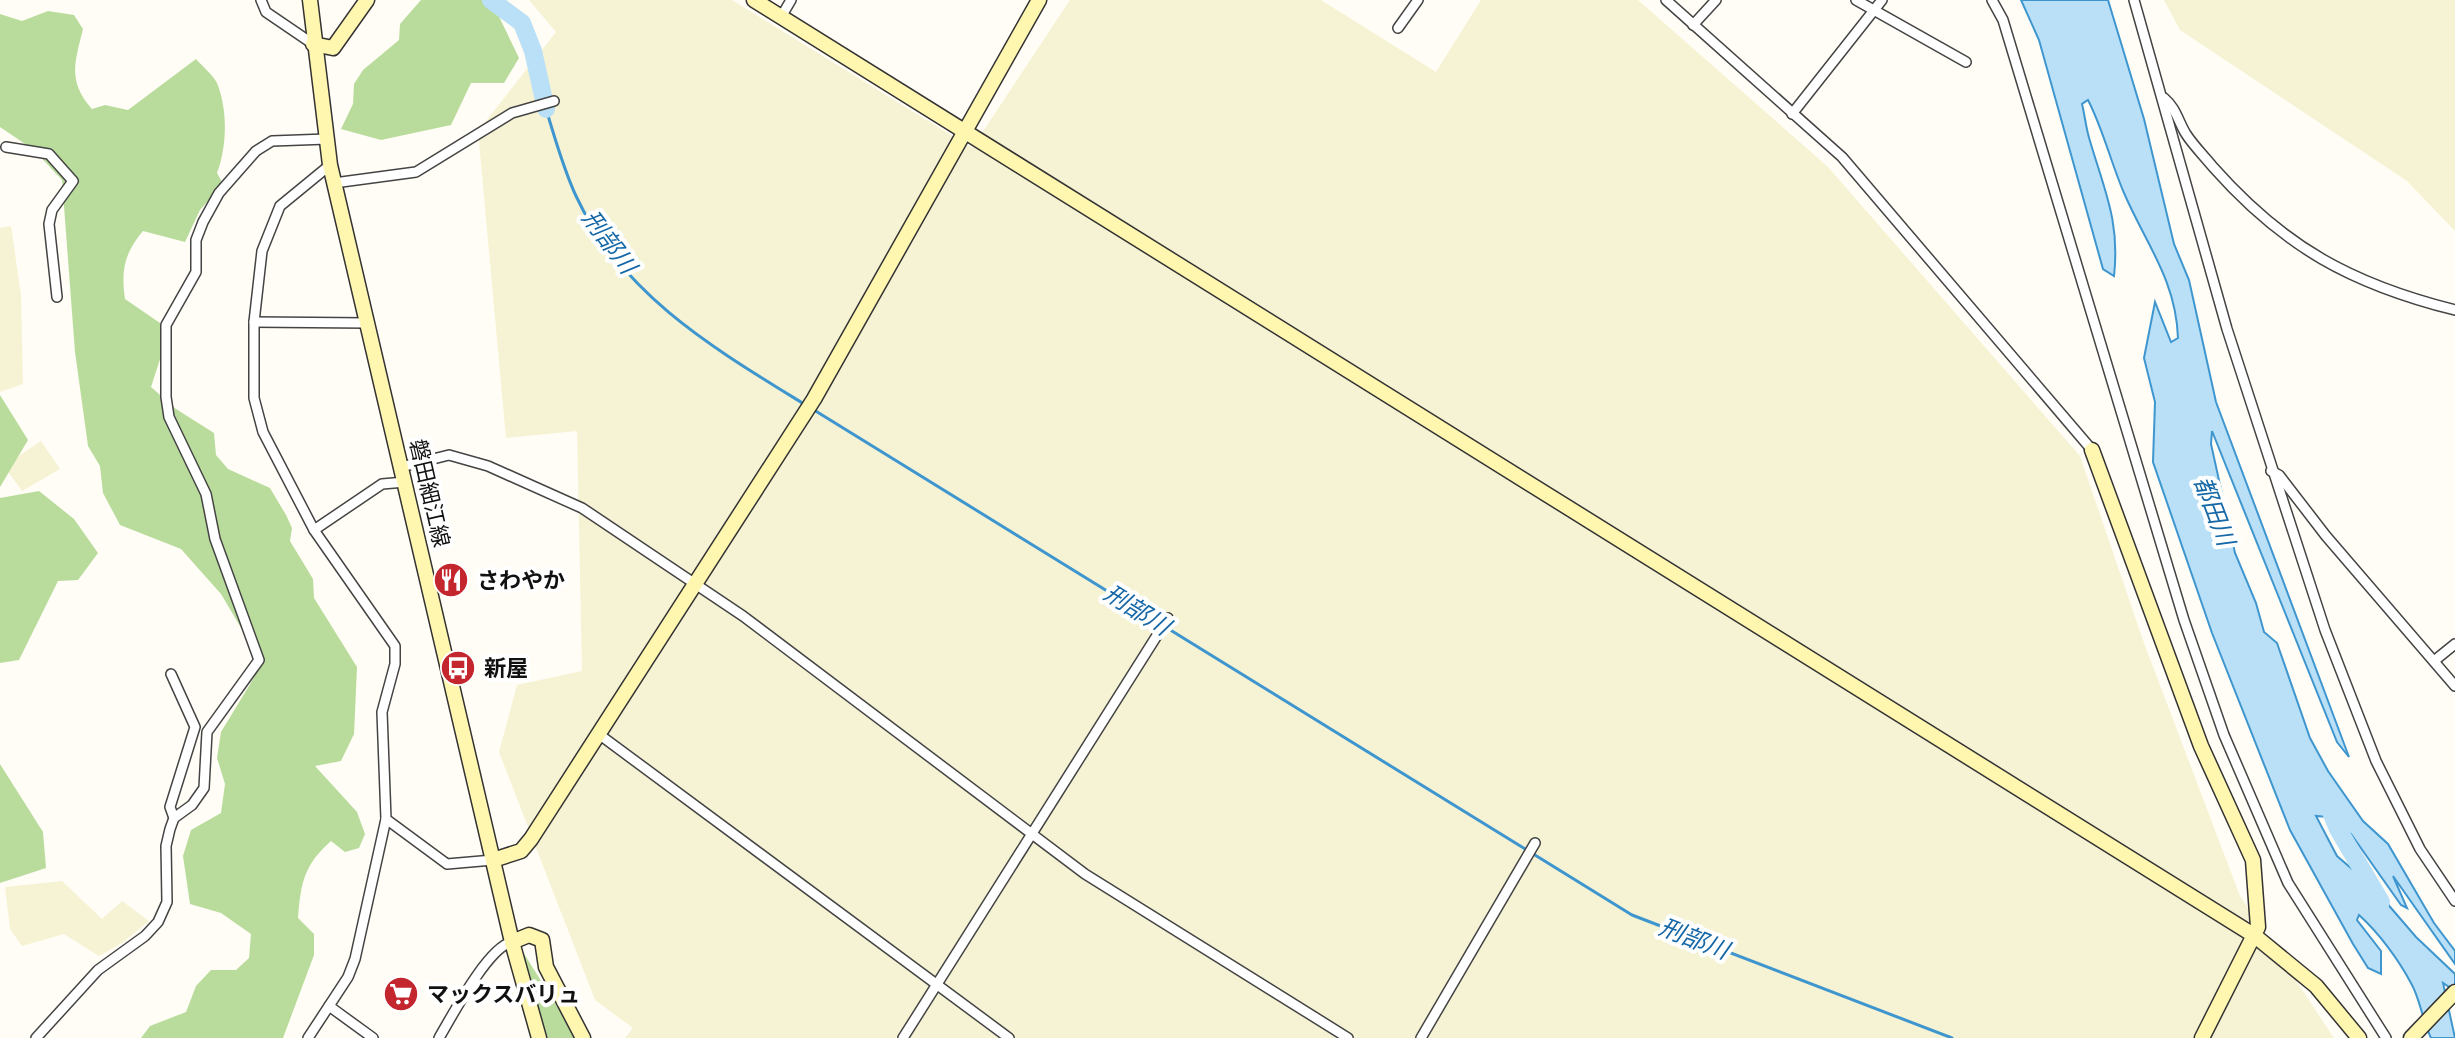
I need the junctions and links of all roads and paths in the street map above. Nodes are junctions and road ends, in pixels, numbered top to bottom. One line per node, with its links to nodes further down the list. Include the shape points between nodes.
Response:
1 (261, 0): 18 (street, via 266,12)
2 (310, 0): 18 (street, 磐田細江線)
3 (367, 0): 18 (street, via 333,48)
4 (754, 0): 15 (street)
5 (791, 0): 15 (street)
6 (1039, 0): 23 (street)
7 (1418, 0): 17 (street)
8 (1666, 0): 16 (street)
9 (1716, 0): 16 (street)
10 (1856, 0): 14 (street)
11 (1882, 0): 14 (street)
12 (1992, 0): 66 (street, via 2003,20 2184,620 2224,735 2288,883)
13 (2134, 0): 20 (street)
14 (1874, 11): 19 (street); 22 (street)
15 (781, 17): 23 (street)
16 (1693, 25): 22 (street)
17 (1398, 28)
18 (313, 44): 24 (street, 磐田細江線)
19 (1966, 62)
20 (2164, 98): 29 (street, via 2214,167 2281,235 2320,261 2408,298); 33 (street)
21 (554, 101): 27 (street, via 512,113 416,172)
22 (1792, 114): 32 (street, via 1842,157)
23 (963, 132): 36 (street, via 814,399); 49 (street)
24 (327, 139): 26 (street, 磐田細江線); 43 (street, via 272,141 228,183 203,222 196,240 196,272 166,325 169,417 206,494 215,539 259,660 207,732 204,788)
25 (6, 147): 28 (street, via 49,154 73,181 52,210 49,224)
26 (330, 165): 27 (street, 磐田細江線); 30 (street, via 280,206 273,218 262,251)
27 (334, 183): 31 (street, 磐田細江線)
28 (57, 297)
29 (2455, 310)
30 (254, 322): 31 (street); 35 (street, via 254,398 263,432)
31 (367, 323): 34 (street, 磐田細江線)
32 (2092, 450): 49 (street, via 2201,746 2253,860)
33 (2271, 471): 39 (street); 48 (street, via 2376,761 2420,849)
34 (403, 475): 35 (street); 36 (street, via 449,455 488,466 582,508); 47 (street, 磐田細江線)
35 (314, 530): 44 (street, via 395,646 382,712)
36 (695, 586): 42 (street); 45 (street, via 743,616)
37 (1168, 618): 45 (street)
38 (2455, 644): 39 (street)
39 (2434, 661): 41 (street)
40 (171, 674): 43 (street, via 195,727 170,807)
41 (2455, 686)
42 (600, 735): 47 (street, via 521,851); 51 (street)
43 (174, 818): 54 (street, via 166,846 167,902 158,922 98,970)
44 (386, 819): 47 (street, via 447,864); 53 (street, via 355,959)
45 (1030, 833): 51 (street); 62 (street, via 1085,874)
46 (1535, 843): 63 (street)
47 (493, 860): 50 (street, 磐田細江線)
48 (2455, 901)
49 (2255, 936): 64 (street); 65 (street, via 2316,986)
50 (512, 942): 57 (street, via 492,957); 58 (street, 磐田細江線); 59 (street, via 529,935 542,940 546,967)
51 (937, 986): 60 (street); 61 (street)
52 (2455, 992): 67 (street)
53 (329, 1006): 55 (street); 56 (street)
54 (36, 1038)
55 (308, 1038)
56 (373, 1038)
57 (439, 1038)
58 (539, 1038)
59 (583, 1038)
60 (903, 1038)
61 (1009, 1038)
62 (1348, 1038)
63 (1421, 1038)
64 (2202, 1038)
65 (2359, 1038)
66 (2386, 1038)
67 (2411, 1038)

